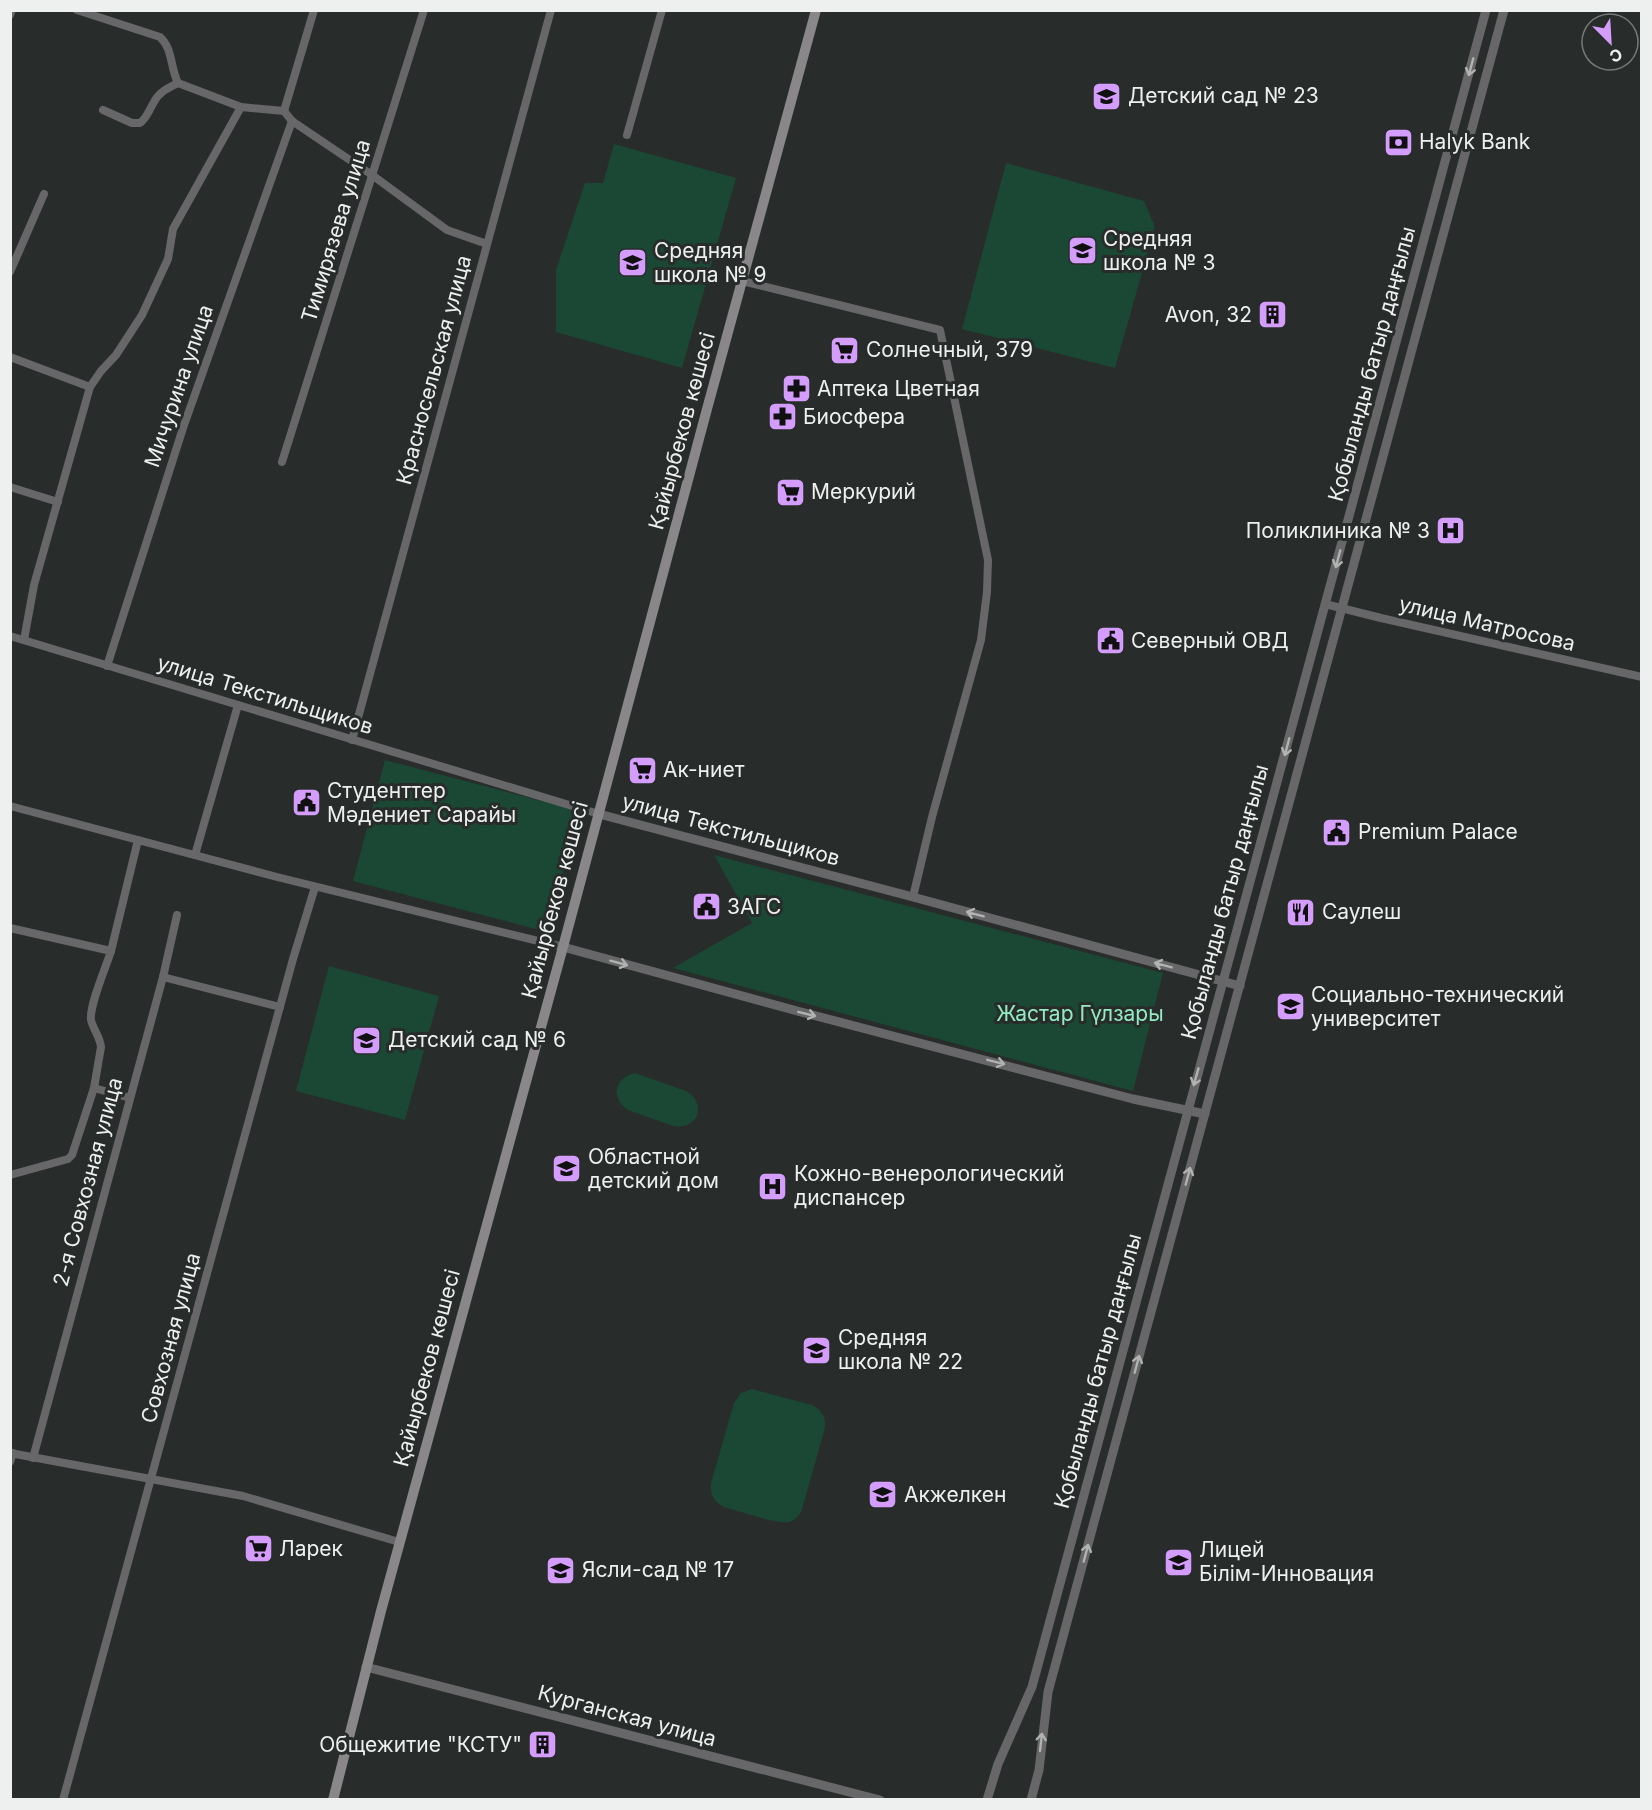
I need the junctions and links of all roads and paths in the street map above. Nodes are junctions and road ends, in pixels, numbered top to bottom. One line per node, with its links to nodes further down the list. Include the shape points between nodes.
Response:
1 (12, 10): 10 (street)
2 (77, 10): 11 (street, via 160,37 170,52)
3 (314, 10): 14 (street)
4 (424, 10): 17 (street, Тимирязева улица)
5 (551, 10): 19 (street, Красносельская улица)
6 (662, 10): 16 (street)
7 (816, 10): 21 (main road, Қайырбеков көшесі)
8 (1486, 10): 27 (street, Қобыланды батыр даңғылы, one-way to 27)
9 (1504, 10): 28 (street, Қобыланды батыр даңғылы)
10 (10, 15)
11 (178, 83): 12 (street); 13 (street, via 160,93 140,123)
12 (241, 107): 14 (street); 23 (street, via 173,229 168,259 142,315)
13 (103, 110)
14 (284, 111): 15 (street)
15 (292, 121): 17 (street); 31 (street, Мичурина улица, via 183,428)
16 (627, 135)
17 (372, 175): 19 (street, via 447,230); 24 (street, Тимирязева улица)
18 (44, 194): 20 (street)
19 (487, 244): 34 (street, Красносельская улица)
20 (10, 272)
21 (742, 281): 36 (main road, Қайырбеков көшесі); 40 (street, via 940,330 988,560 987,592 981,640)
22 (10, 357): 23 (street)
23 (90, 387): 26 (street)
24 (282, 462)
25 (10, 487): 26 (street)
26 (58, 502): 30 (street, via 34,585)
27 (1326, 604): 28 (street, улица Матросова); 46 (street, Қобыланды батыр даңғылы, one-way to 46)
28 (1342, 609): 32 (street, улица Матросова); 47 (street, Қобыланды батыр даңғылы)
29 (10, 636): 30 (street, улица Текстильщиков)
30 (24, 640): 31 (street, улица Текстильщиков)
31 (107, 666): 33 (street, улица Текстильщиков)
32 (1641, 677)
33 (238, 705): 34 (street, улица Текстильщиков); 38 (street)
34 (352, 740): 36 (street, улица Текстильщиков)
35 (10, 806): 37 (street)
36 (599, 814): 40 (street, улица Текстильщиков); 43 (main road, Қайырбеков көшесі)
37 (138, 840): 38 (street); 44 (street)
38 (195, 855): 39 (street)
39 (315, 887): 43 (street); 48 (street, Совхозная улица)
40 (913, 897): 46 (street, улица Текстильщиков, one-way to 40)
41 (177, 915): 45 (street, 2-я Совхозная улица)
42 (10, 928): 44 (street)
43 (563, 947): 51 (street, one-way to 51); 58 (main road, Қайырбеков көшесі)
44 (111, 951): 49 (street, via 91,1019 101,1047)
45 (163, 977): 48 (street); 50 (street, 2-я Совхозная улица)
46 (1223, 981): 47 (street, улица Текстильщиков); 51 (street, Қобыланды батыр даңғылы, one-way to 51)
47 (1239, 986): 52 (street, Қобыланды батыр даңғылы)
48 (280, 1007): 57 (street, Совхозная улица)
49 (94, 1088): 50 (street); 53 (street, via 72,1155)
50 (130, 1098): 55 (street, 2-я Совхозная улица)
51 (1187, 1111): 52 (street); 63 (street, Қобыланды батыр даңғылы, via 1032,1687 998,1764)
52 (1205, 1114): 64 (street, Қобыланды батыр даңғылы, one-way to 52, via 1039,1770 1048,1692)
53 (10, 1175)
54 (12, 1453): 55 (street); 56 (street)
55 (33, 1458): 57 (street)
56 (10, 1462)
57 (152, 1478): 58 (street, via 243,1496); 60 (street, Совхозная улица)
58 (399, 1542): 59 (main road, Қайырбеков көшесі)
59 (366, 1666): 61 (main road, Қайырбеков көшесі); 62 (street, Курганская улица)
60 (63, 1800)
61 (333, 1800)
62 (880, 1800)
63 (987, 1800)
64 (1031, 1800)

